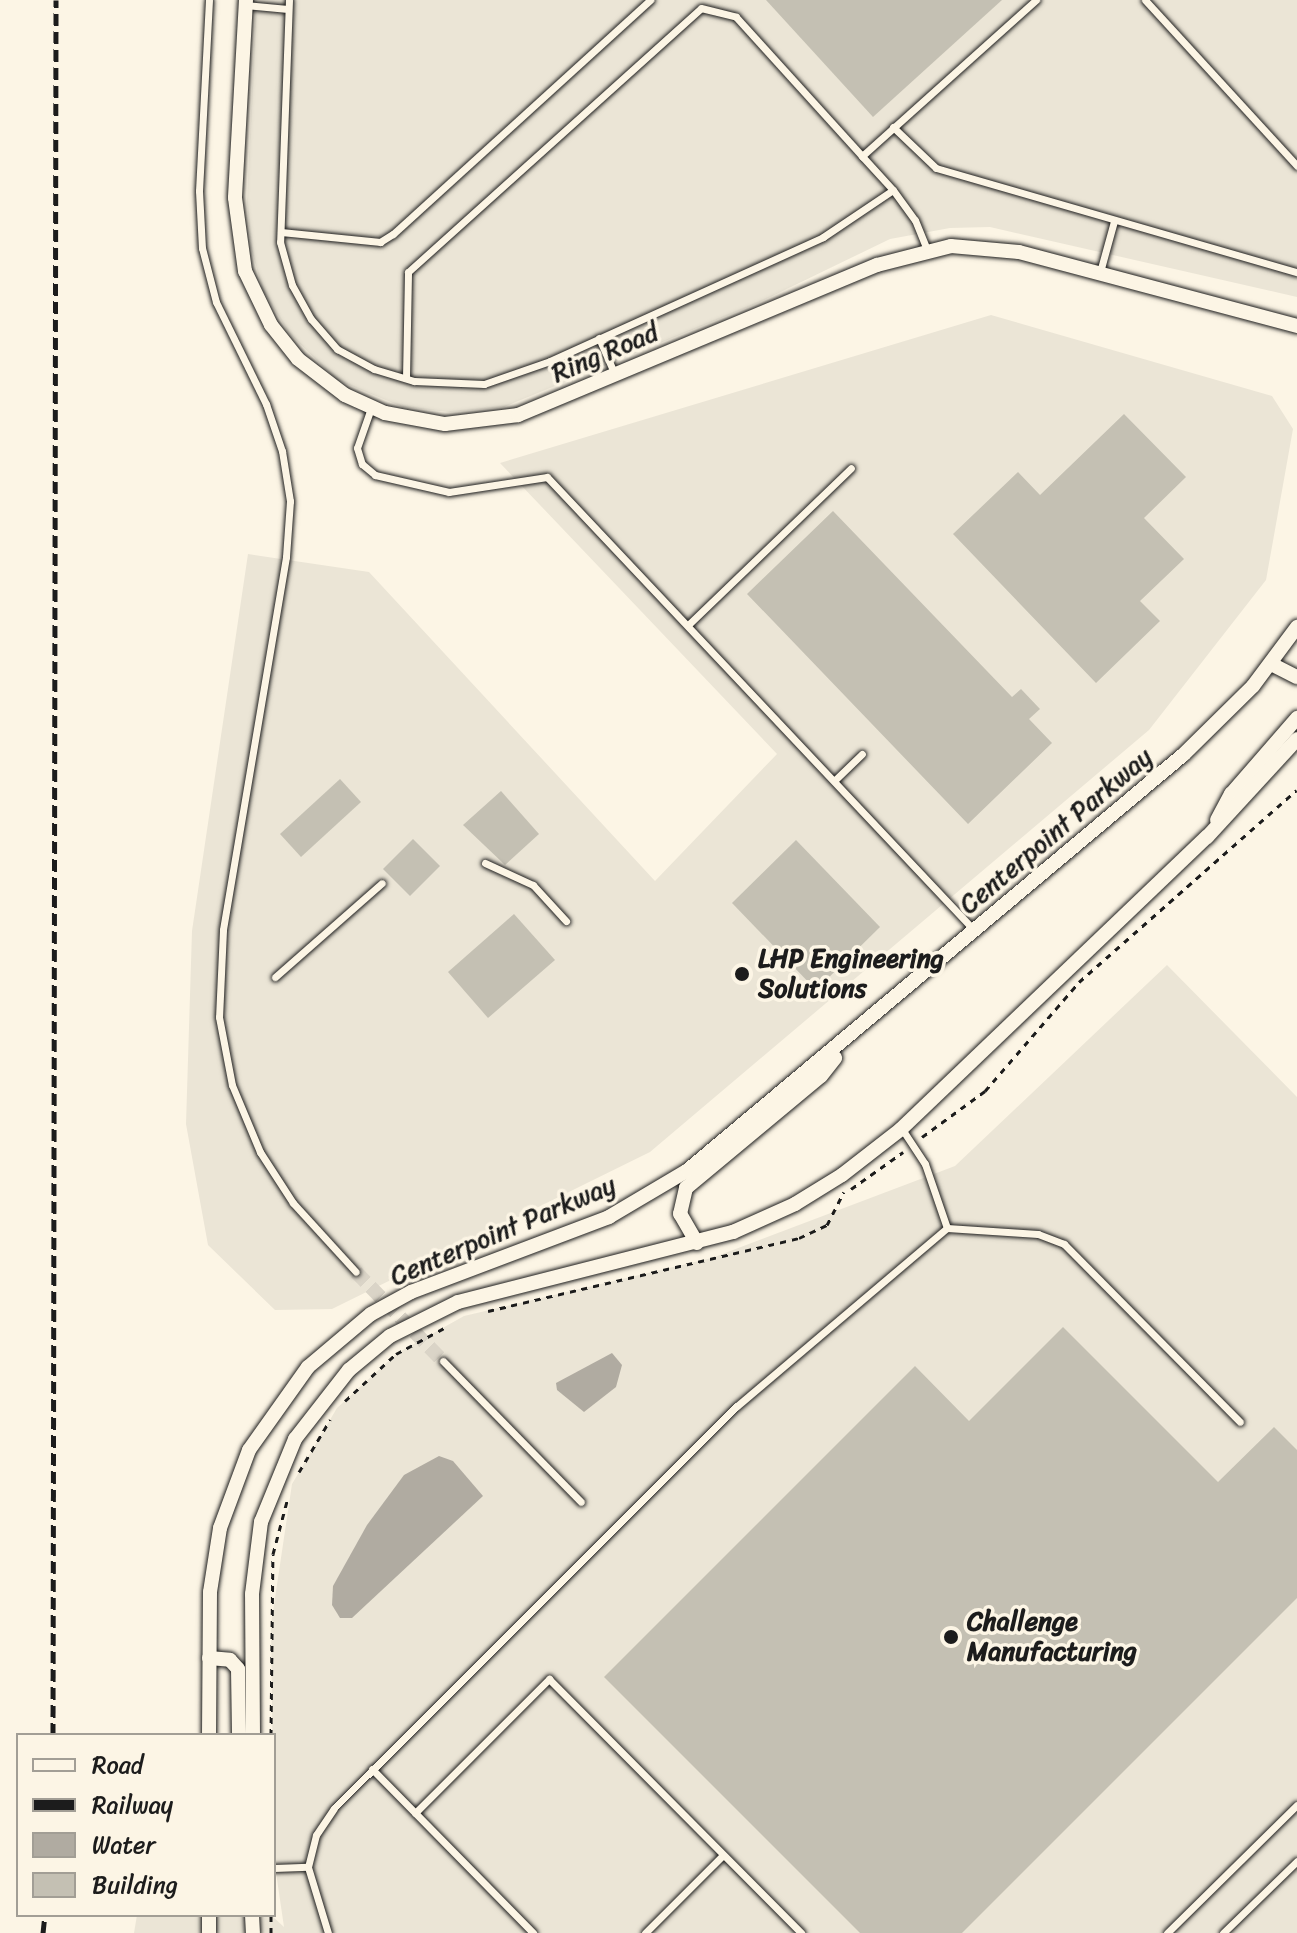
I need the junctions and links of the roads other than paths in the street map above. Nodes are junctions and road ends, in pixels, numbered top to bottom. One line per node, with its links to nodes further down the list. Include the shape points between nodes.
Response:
1 (209, 0): 40 (lane, via 199,191 202,248 216,302 274,427 290,501 286,557 219,953 219,1017 232,1085 260,1152 293,1203)
2 (650, 0): 12 (lane, via 393,234 380,242)
3 (1036, 0): 7 (lane)
4 (1145, 0): 9 (lane)
5 (246, 3): 6 (lane); 20 (street, Ring Road, via 235,198 245,271 263,312 289,348 332,387)
6 (288, 4): 12 (lane)
7 (893, 127): 8 (lane); 11 (lane, via 936,168)
8 (862, 156): 10 (lane); 19 (lane, via 736,17 701,8 408,272)
9 (1297, 166)
10 (893, 190): 13 (lane, via 915,220); 17 (lane, via 823,237)
11 (1114, 221): 14 (lane); 15 (lane)
12 (281, 232): 19 (lane, via 292,285 311,319 337,349 374,369)
13 (927, 250): 15 (street, Ring Road, via 993,247); 18 (street, Ring Road, via 855,274)
14 (1297, 272)
15 (1100, 273): 16 (street, Ring Road)
16 (1297, 326)
17 (599, 338): 18 (lane); 19 (lane, via 484,384)
18 (615, 375): 20 (street, Ring Road, via 490,421 430,423)
19 (406, 378)
20 (371, 408): 22 (lane, via 357,448 362,464 375,475 449,492 547,477)
21 (851, 468): 22 (lane)
22 (688, 625): 29 (lane)
23 (1297, 627): 24 (street, Centerpoint Parkway)
24 (1271, 664): 25 (street); 34 (street, Centerpoint Parkway, via 1218,724)
25 (1297, 677)
26 (1297, 718): 30 (street, via 1231,794)
27 (1297, 739): 30 (street, Centerpoint Parkway)
28 (862, 754): 29 (lane)
29 (836, 779): 34 (lane)
30 (1207, 837): 37 (street, Centerpoint Parkway)
31 (485, 863): 33 (lane, via 533,885)
32 (382, 883): 35 (lane)
33 (566, 921)
34 (975, 931): 36 (street, Centerpoint Parkway)
35 (275, 977)
36 (855, 1032): 39 (street, via 821,1076 686,1188 680,1214); 44 (street, Centerpoint Parkway, via 675,1178 609,1217 411,1292 371,1314 308,1367 267,1419 232,1489 212,1569)
37 (901, 1129): 38 (lane, via 925,1164); 39 (street, Centerpoint Parkway, via 795,1204)
38 (947, 1228): 42 (lane, via 1038,1234 1064,1244); 48 (lane, via 737,1406)
39 (697, 1243): 47 (street, Centerpoint Parkway, via 458,1302 390,1336 323,1399 295,1439 261,1522 252,1594)
40 (356, 1272)
41 (443, 1361): 43 (lane)
42 (1240, 1422)
43 (581, 1502)
44 (209, 1658): 45 (street, Centerpoint Parkway); 46 (street, via 230,1660 238,1669)
45 (209, 1733)
46 (239, 1733)
47 (253, 1733)
48 (372, 1769): 50 (lane); 53 (lane, via 324,1821)
49 (1297, 1805): 59 (lane)
50 (415, 1813): 51 (lane, via 549,1679); 56 (lane)
51 (723, 1855): 57 (lane); 58 (lane)
52 (1297, 1861): 60 (lane)
53 (308, 1867): 54 (lane); 55 (lane)
54 (276, 1868)
55 (328, 1933)
56 (533, 1933)
57 (645, 1933)
58 (801, 1933)
59 (1167, 1933)
60 (1223, 1933)

